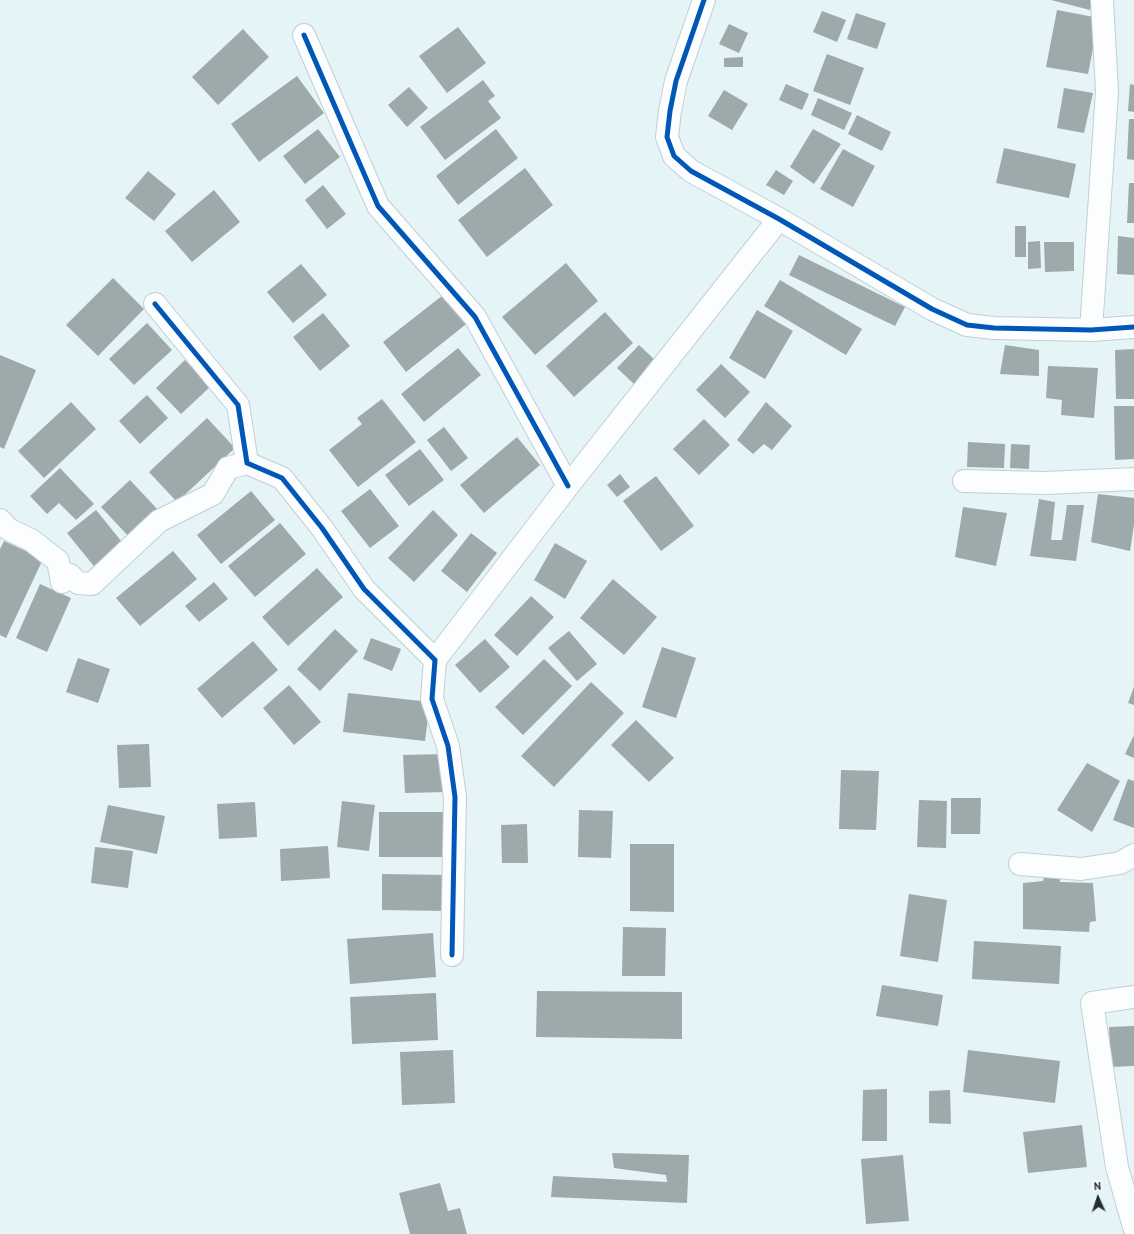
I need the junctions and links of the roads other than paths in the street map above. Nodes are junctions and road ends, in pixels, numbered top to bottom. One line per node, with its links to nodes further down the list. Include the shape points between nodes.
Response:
1 (704, 0): 4 (street, via 676,81 667,137 674,156 691,171)
2 (1102, 0): 7 (street, via 1107,91)
3 (304, 35): 11 (street, via 378,206 475,316)
4 (779, 219): 7 (street, via 932,309 966,325); 11 (street)
5 (155, 304): 8 (street, via 238,405)
6 (1134, 327): 7 (street)
7 (1091, 330)
8 (247, 463): 12 (street, via 228,468 213,494 159,522 92,584 78,583 70,575 62,582 58,561 31,540 8,529); 13 (street, via 282,478 322,528 364,589)
9 (1134, 479): 10 (street)
10 (964, 481)
11 (568, 486): 13 (street)
12 (0, 520)
13 (435, 660): 16 (street, via 432,699 448,746 455,797)
14 (1134, 855): 15 (street, via 1120,863 1081,869)
15 (1020, 864)
16 (452, 955)
17 (1134, 997): 18 (street, via 1092,1003 1117,1167)
18 (1134, 1227)

